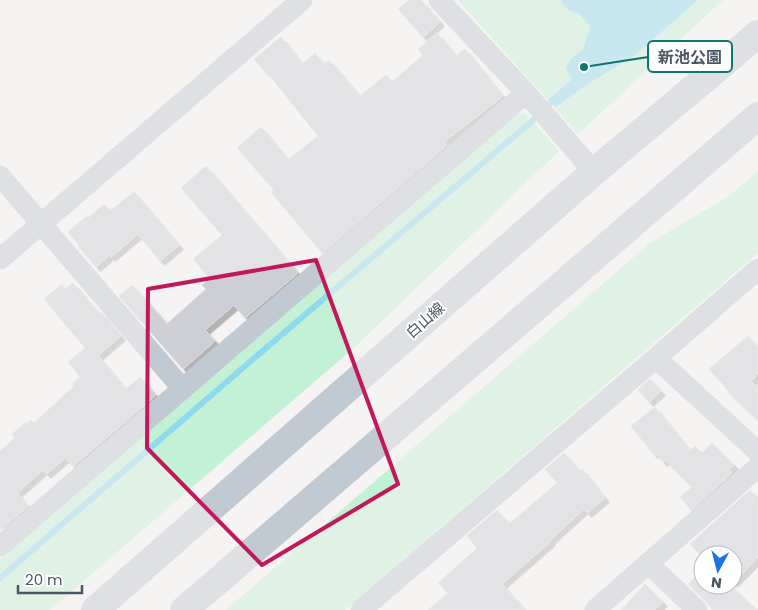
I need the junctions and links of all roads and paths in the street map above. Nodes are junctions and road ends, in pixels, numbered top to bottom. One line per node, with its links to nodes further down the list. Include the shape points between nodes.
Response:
1 (302, 0): 8 (street)
2 (439, 0): 4 (street)
3 (758, 34): 6 (street, 白山線)
4 (526, 93): 6 (street); 12 (street)
5 (758, 116): 18 (street)
6 (594, 172): 17 (street, 白山線)
7 (0, 176): 8 (street)
8 (41, 224): 9 (street); 12 (street)
9 (0, 259)
10 (758, 269): 11 (street)
11 (656, 358): 13 (street); 19 (street)
12 (182, 388): 15 (street)
13 (758, 452)
14 (758, 467): 16 (street)
15 (0, 546)
16 (648, 563): 20 (street); 21 (street)
17 (95, 610)
18 (184, 610)
19 (361, 610)
20 (595, 610)
21 (697, 610)

